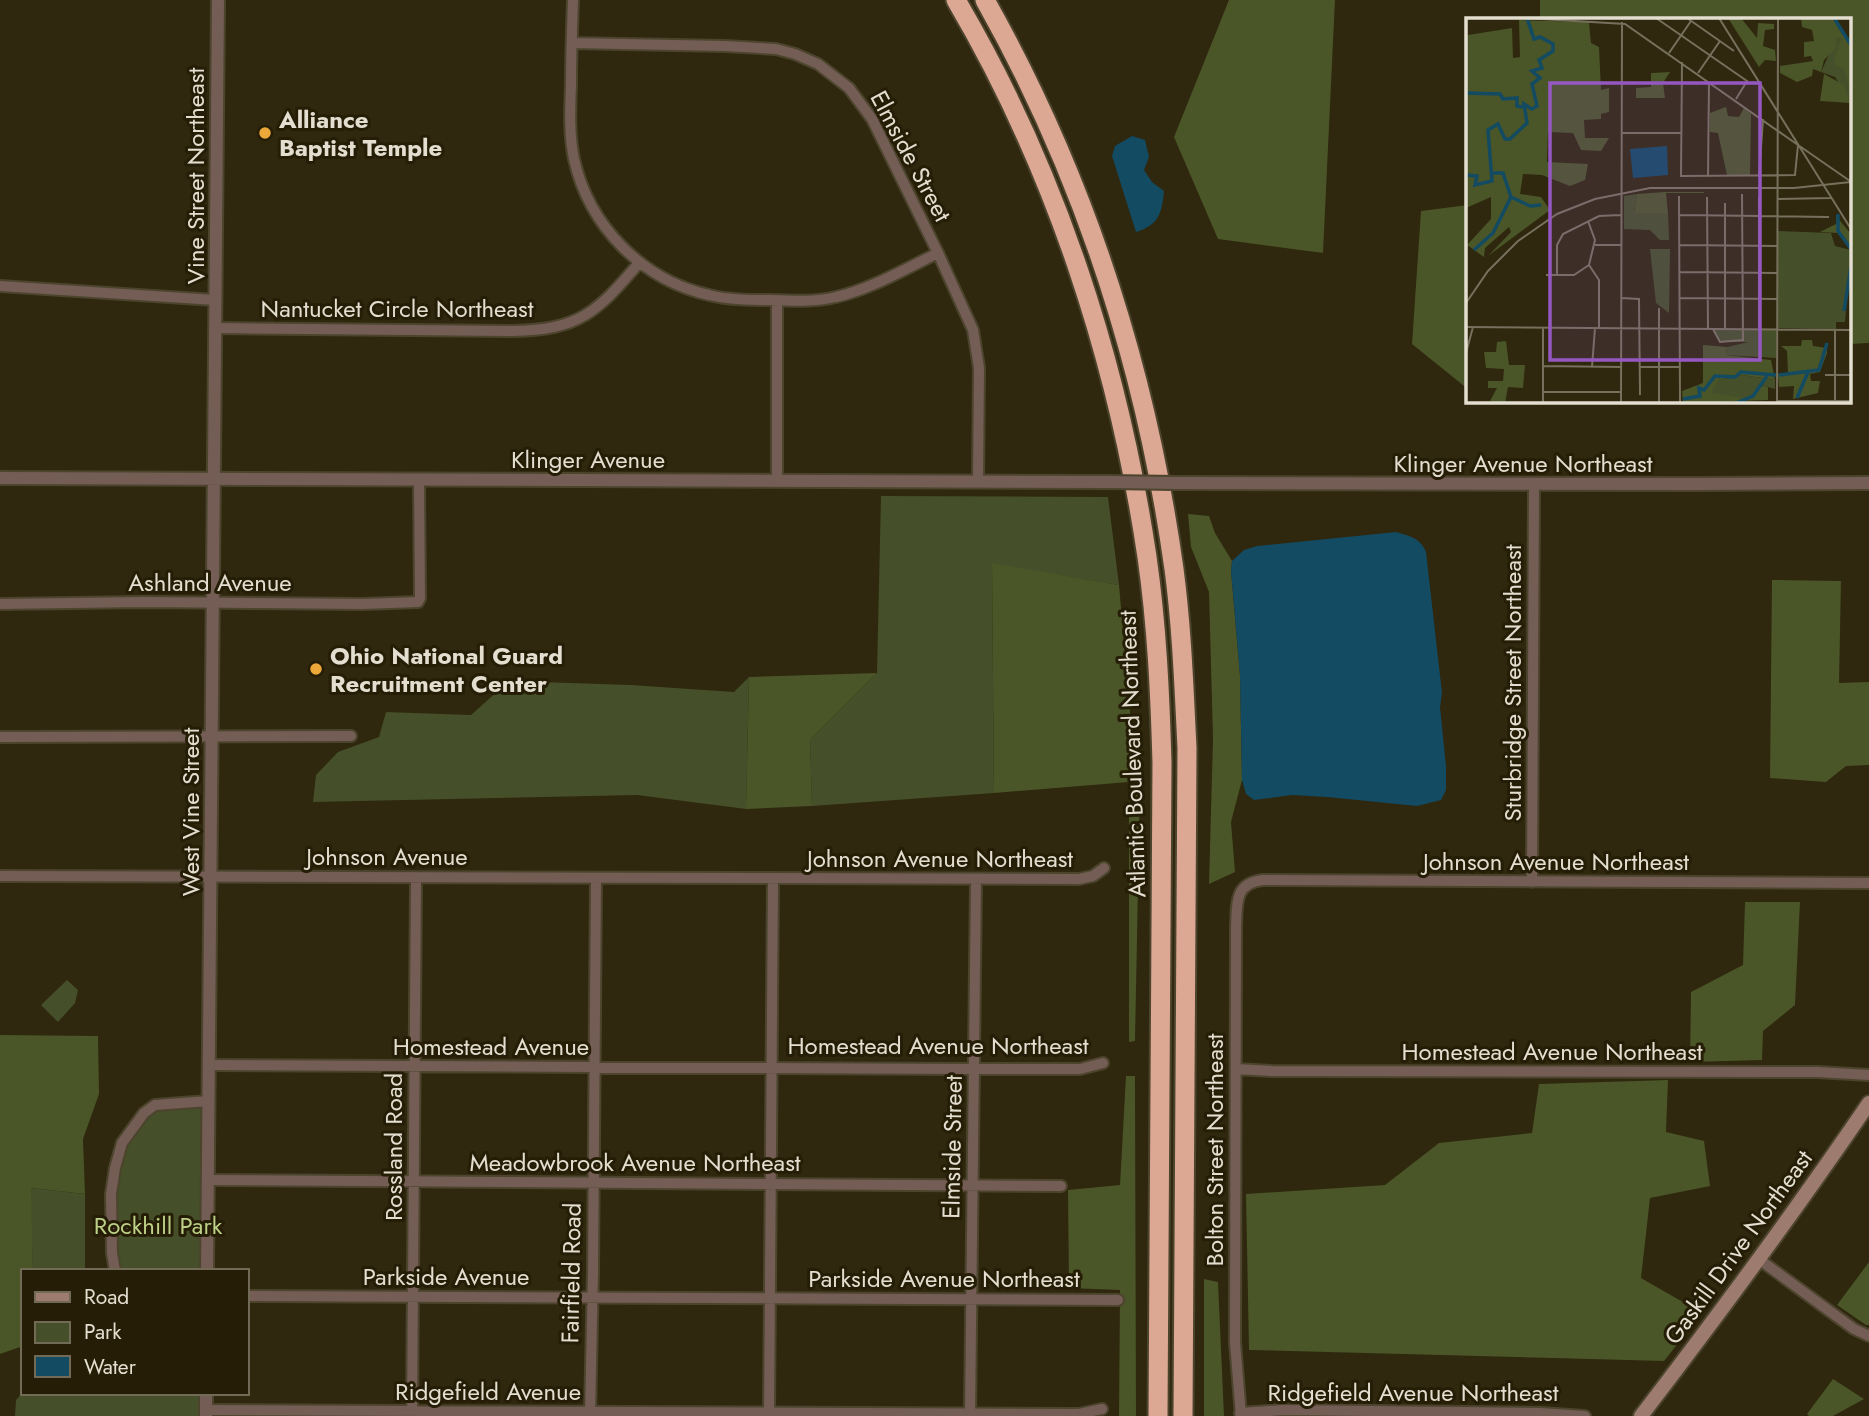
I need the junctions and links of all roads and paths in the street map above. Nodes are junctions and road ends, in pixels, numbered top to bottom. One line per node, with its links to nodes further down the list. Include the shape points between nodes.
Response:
1 (218, 0): 9 (street, Vine Street Northeast)
2 (573, 0): 5 (street)
3 (956, 0): 71 (highway, Atlantic Boulevard Northeast, via 1026,136 1079,271 1118,403 1147,557 1157,649 1161,763)
4 (985, 0): 72 (highway, Atlantic Boulevard Northeast, via 1052,134 1104,267 1150,431 1174,571 1187,748)
5 (572, 43): 6 (street, Elmside Street, via 764,47 818,65 840,79 866,108); 7 (street, via 570,132 577,170 598,218)
6 (938, 253): 10 (street, via 848,294); 17 (street, Elmside Street, via 969,318 979,355)
7 (639, 263): 10 (street, via 669,281 706,294); 11 (street, Nantucket Circle Northeast, via 597,308 569,323 542,330)
8 (0, 286): 9 (street)
9 (215, 300): 11 (street, Vine Street Northeast)
10 (777, 300): 16 (street)
11 (215, 328): 12 (street, Vine Street Northeast)
12 (215, 353): 14 (street, West Vine Street)
13 (0, 478): 14 (street, Klinger Avenue)
14 (214, 479): 15 (street, Klinger Avenue); 21 (street, West Vine Street)
15 (419, 480): 16 (street, Klinger Avenue); 21 (street, Ashland Avenue, via 419,601)
16 (777, 481): 17 (street, Klinger Avenue)
17 (978, 481): 18 (street, Klinger Avenue, bridge)
18 (1176, 483): 20 (street, Klinger Avenue Northeast)
19 (1869, 483): 20 (street, Klinger Avenue Northeast)
20 (1534, 484): 33 (street, Sturbridge Street Northeast)
21 (213, 603): 22 (street, Ashland Avenue); 23 (street, West Vine Street)
22 (0, 604)
23 (212, 736): 24 (street); 25 (street); 28 (street, West Vine Street)
24 (351, 736)
25 (0, 737)
26 (1104, 868): 32 (street, Johnson Avenue Northeast, via 1079,879)
27 (0, 876): 28 (street, Johnson Avenue)
28 (211, 876): 29 (street, Johnson Avenue); 37 (street, West Vine Street)
29 (416, 877): 30 (street, Johnson Avenue); 38 (street, Rossland Road)
30 (596, 878): 31 (street, Johnson Avenue); 39 (street, Fairfield Road)
31 (773, 879): 32 (street, Johnson Avenue Northeast); 40 (street)
32 (976, 879): 41 (street, Elmside Street)
33 (1532, 882): 34 (street, Johnson Avenue Northeast); 35 (street, Johnson Avenue Northeast, via 1264,880)
34 (1869, 883)
35 (1244, 886): 42 (street, Bolton Street Northeast, via 1236,909)
36 (1103, 1063): 41 (street, Homestead Avenue Northeast, via 1080,1069)
37 (209, 1065): 38 (street, Homestead Avenue); 44 (street, West Vine Street)
38 (414, 1066): 39 (street, Homestead Avenue); 47 (street, Rossland Road)
39 (595, 1067): 40 (street, Homestead Avenue); 48 (street, Fairfield Road)
40 (772, 1067): 41 (street, Homestead Avenue Northeast); 49 (street)
41 (974, 1069): 50 (street, Elmside Street)
42 (1236, 1069): 43 (street, Homestead Avenue Northeast); 70 (street, Bolton Street Northeast, via 1234,1342)
43 (1869, 1075)
44 (209, 1101): 46 (street, West Vine Street); 53 (street, via 150,1108 122,1143 111,1194)
45 (1869, 1104): 52 (main road, Gaskill Drive Northeast)
46 (208, 1180): 47 (street, Meadowbrook Avenue Northeast); 54 (street, West Vine Street)
47 (414, 1182): 48 (street, Meadowbrook Avenue Northeast); 56 (street, Rossland Road)
48 (593, 1183): 49 (street, Meadowbrook Avenue Northeast); 57 (street, Fairfield Road)
49 (772, 1184): 50 (street, Meadowbrook Avenue Northeast); 58 (street)
50 (972, 1184): 51 (street, Meadowbrook Avenue Northeast); 59 (street, Elmside Street)
51 (1061, 1186)
52 (1760, 1260): 61 (street); 74 (main road, Gaskill Drive Northeast)
53 (115, 1269)
54 (207, 1269)
55 (248, 1296): 56 (street, Parkside Avenue)
56 (414, 1297): 57 (street, Parkside Avenue); 65 (street, Rossland Road)
57 (592, 1297): 58 (street, Parkside Avenue); 66 (street, Fairfield Road)
58 (770, 1298): 59 (street, Parkside Avenue Northeast); 68 (street)
59 (971, 1299): 60 (street, Parkside Avenue Northeast); 69 (street, Elmside Street)
60 (1118, 1300)
61 (1869, 1336)
62 (206, 1395): 64 (street)
63 (1102, 1409): 69 (street, via 1079,1414)
64 (206, 1413): 65 (street, Ridgefield Avenue)
65 (413, 1414): 66 (street, Ridgefield Avenue)
66 (590, 1414): 68 (street, Ridgefield Avenue)
67 (1406, 1414): 70 (street, Ridgefield Avenue Northeast, via 1283,1410); 73 (street, Ridgefield Avenue Northeast)
68 (769, 1415): 69 (street)
69 (970, 1415)
70 (1241, 1415)
71 (1158, 1416)
72 (1183, 1416)
73 (1584, 1416)
74 (1642, 1416)

